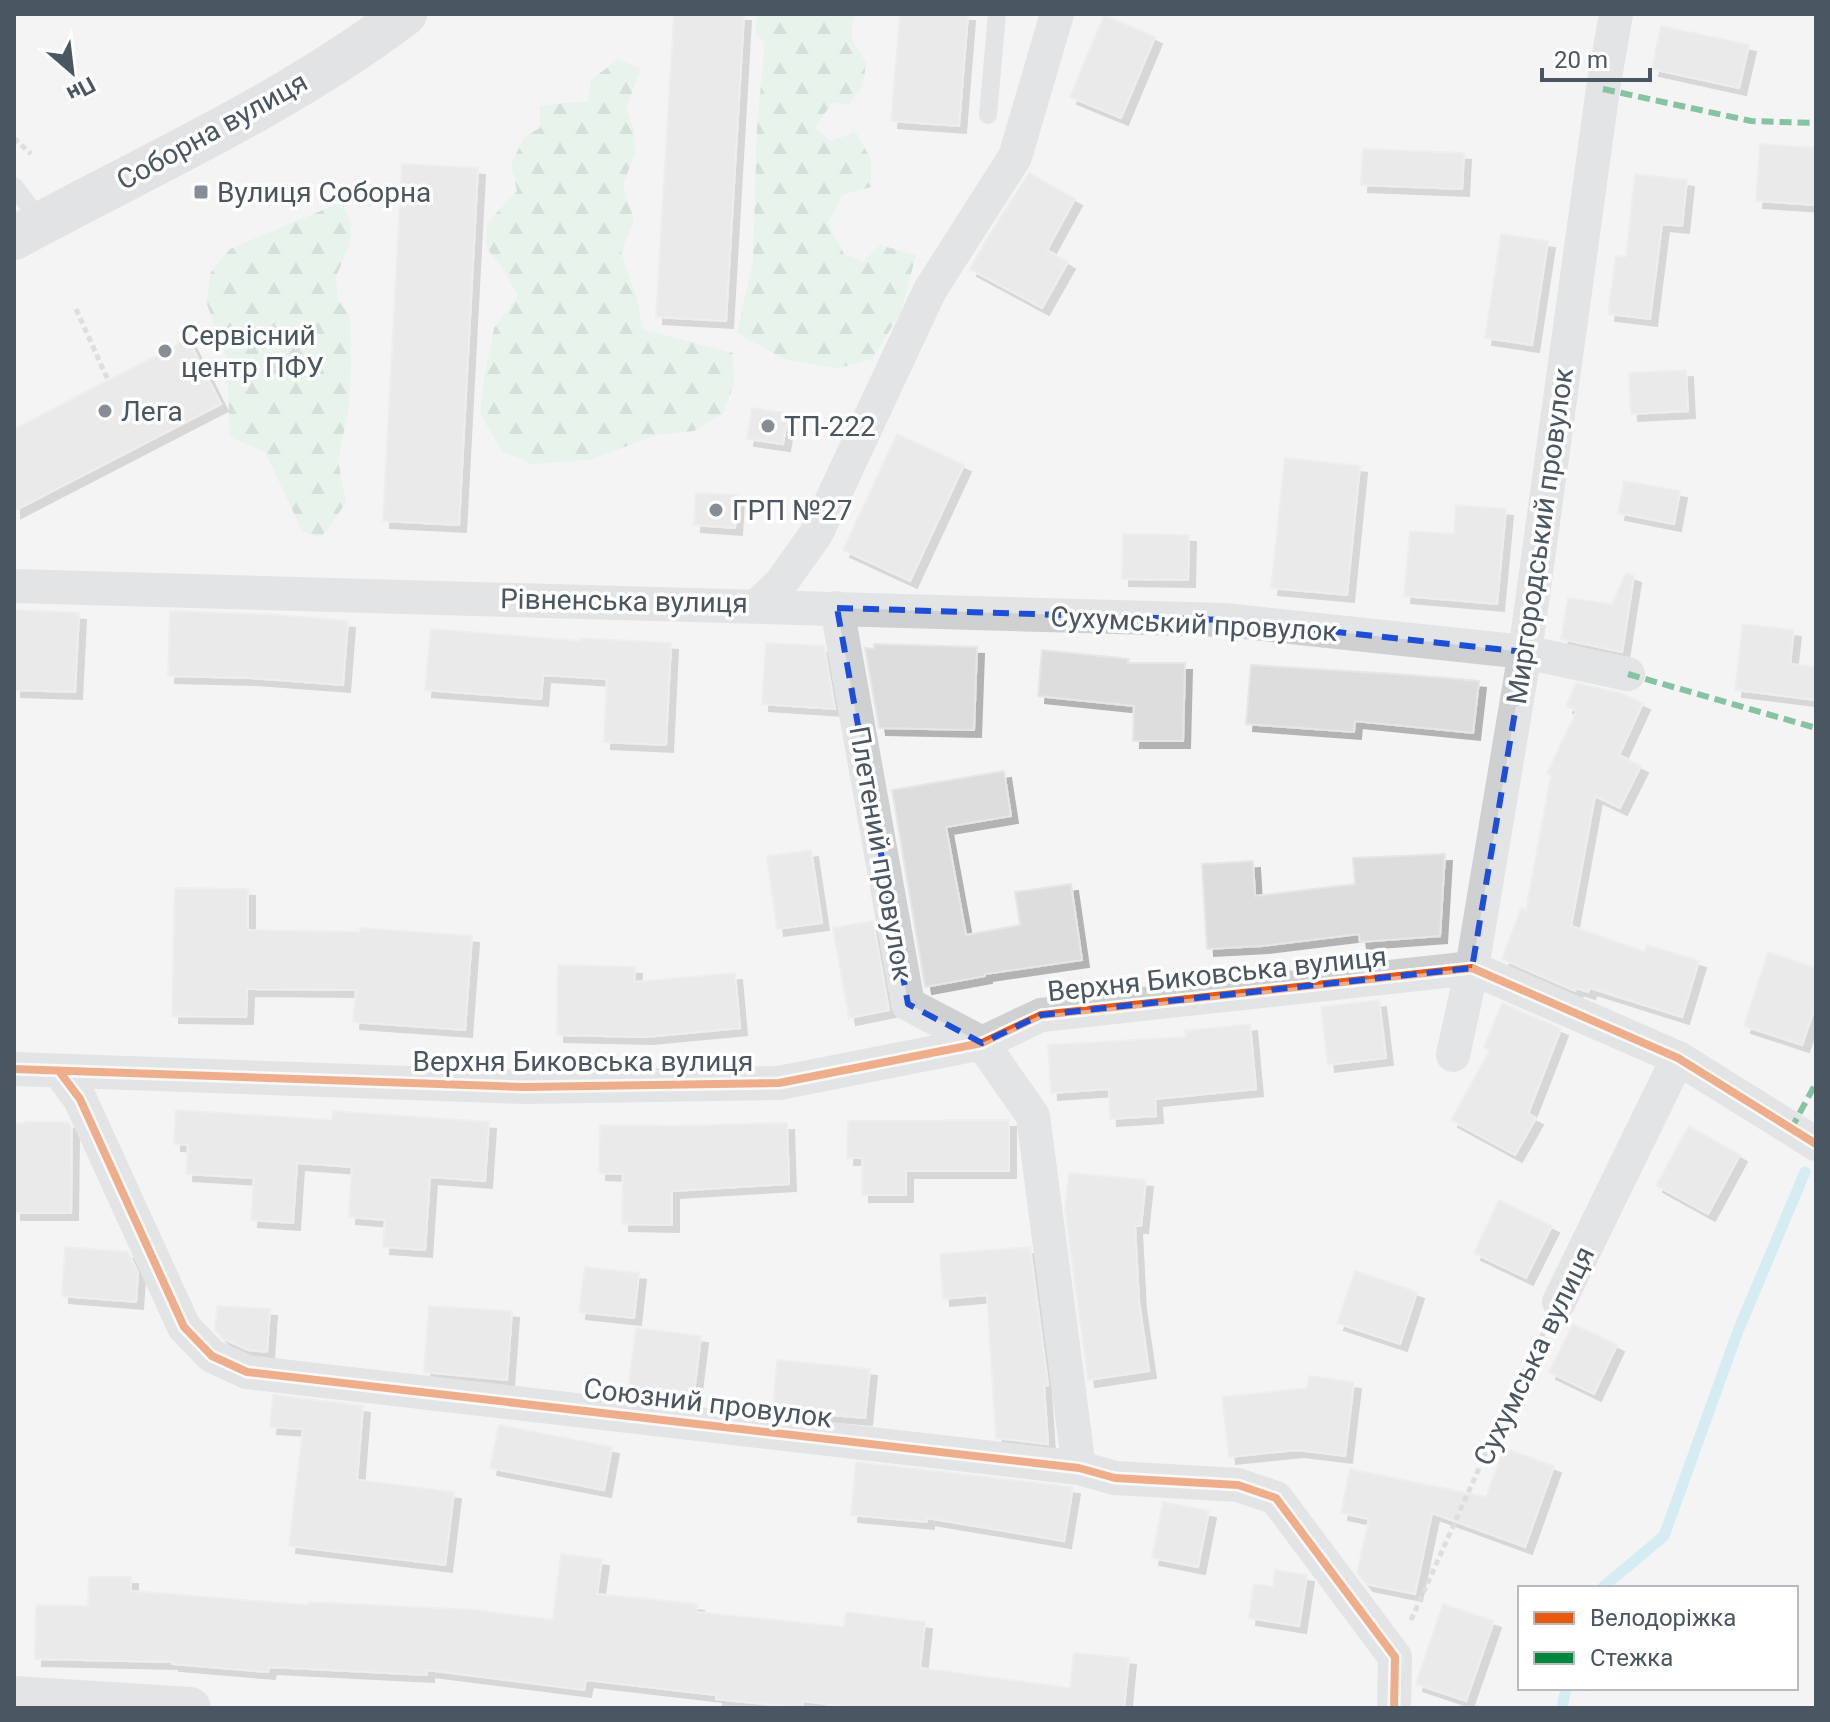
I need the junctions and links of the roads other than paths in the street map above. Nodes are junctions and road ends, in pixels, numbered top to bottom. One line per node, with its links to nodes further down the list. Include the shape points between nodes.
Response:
1 (405, 14): 7 (main road, Соборна вулиця, via 364,45 230,125)
2 (997, 14): 5 (lane)
3 (1057, 14): 9 (street, Рівненська вулиця, via 1015,157 930,290 816,534)
4 (1616, 14): 11 (street, Миргородський провулок)
5 (988, 115)
6 (14, 186): 7 (lane)
7 (28, 231)
8 (14, 586): 9 (street, Рівненська вулиця)
9 (757, 606): 10 (street, Сухумський провулок)
10 (837, 608): 11 (street, Сухумський провулок, via 1225,620); 14 (street, Плетений провулок, via 908,1004)
11 (1525, 652): 12 (street, Сухумський провулок); 13 (street, Миргородський провулок)
12 (1628, 674)
13 (1472, 968): 14 (street, Верхня Биковська вулиця, via 1041,1015); 15 (street, Миргородський провулок); 16 (street, Верхня Биковська вулиця)
14 (982, 1043): 18 (street, Верхня Биковська вулиця, via 779,1083 525,1087); 21 (street, Плетений провулок, via 1033,1116)
15 (1453, 1055)
16 (1678, 1058): 19 (street, Верхня Биковська вулиця); 20 (street, Сухумська вулиця)
17 (14, 1069): 18 (street, Верхня Биковська вулиця)
18 (59, 1071): 21 (street, Союзний провулок, via 80,1099 184,1327 212,1356 247,1372)
19 (1816, 1144)
20 (1559, 1302)
21 (1079, 1468): 24 (street, Союзний провулок, via 1115,1478 1238,1485 1276,1498 1395,1657)
22 (14, 1697): 23 (street)
23 (190, 1708)
24 (1394, 1708)

